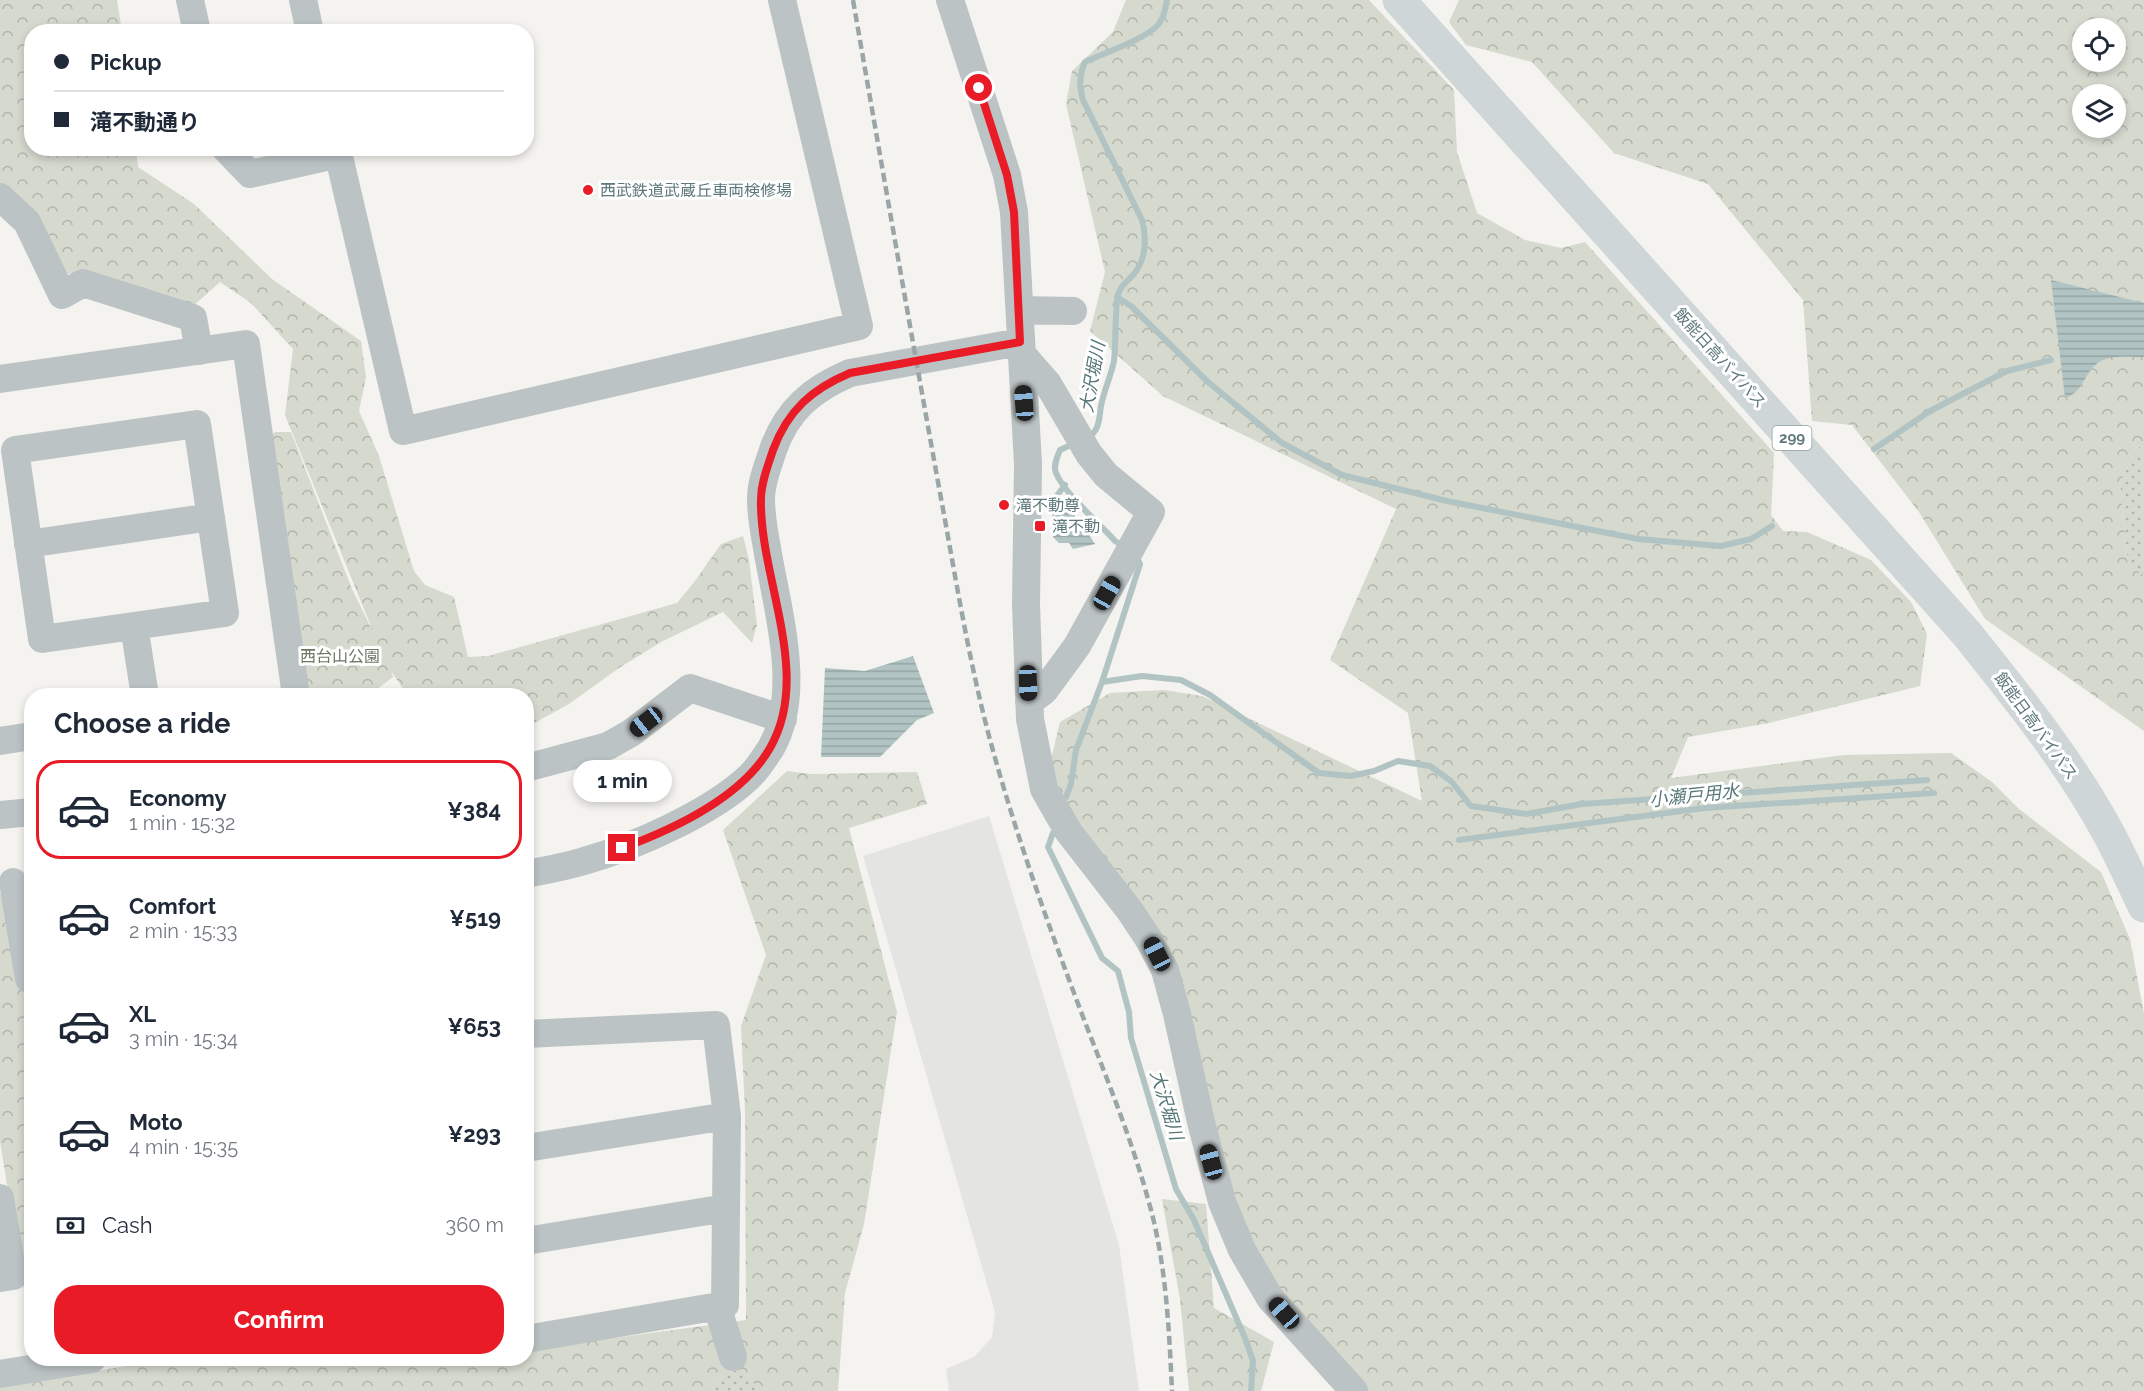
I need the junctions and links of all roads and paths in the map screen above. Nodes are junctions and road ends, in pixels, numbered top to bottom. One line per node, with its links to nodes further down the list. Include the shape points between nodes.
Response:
1 (190, 0): 6 (street)
2 (303, 0): 7 (street)
3 (782, 0): 10 (street, via 859,326 403,430)
4 (950, 0): 12 (street, via 1007,175 1014,212)
5 (1400, 0): 31 (highway, 飯能日高バイパス / 299, via 1966,633 2020,700 2070,772 2110,836)
6 (195, 24)
7 (308, 24)
8 (233, 156): 9 (street, via 250,174)
9 (319, 156)
10 (339, 156)
11 (0, 197): 15 (street, via 27,222 62,295 83,283 193,318)
12 (1020, 310): 13 (street); 14 (street)
13 (1073, 311)
14 (1020, 348): 22 (street, via 1028,464 1025,566); 22 (street, via 1048,384 1089,454 1107,475 1151,512 1077,646 1044,691); 23 (street, via 850,373 826,383 790,416 766,470 761,498 785,656)
15 (199, 351): 16 (street); 21 (street, via 246,344)
16 (0, 379)
17 (211, 517): 18 (street); 18 (street, via 197,424 15,450); 19 (street, via 225,613)
18 (28, 544): 19 (street, via 42,639)
19 (134, 626): 20 (street)
20 (144, 688)
21 (295, 688)
22 (1029, 702): 45 (street, via 1044,789 1068,831 1130,911 1165,970 1219,1190 1242,1250 1270,1298)
23 (783, 720): 26 (street, via 690,688 608,746); 29 (street, via 771,748 750,777 701,812 641,841 584,861)
24 (24, 737): 25 (street)
25 (0, 741)
26 (534, 766)
27 (1, 807): 28 (street)
28 (24, 811)
29 (534, 872)
30 (15, 883): 32 (street)
31 (2144, 906)
32 (24, 945)
33 (534, 1034): 34 (street, via 716,1025)
34 (727, 1116): 35 (street); 37 (street)
35 (534, 1147)
36 (0, 1198): 39 (street, via 13,1275)
37 (726, 1208): 38 (street); 40 (street, via 725,1305)
38 (534, 1240)
39 (0, 1278)
40 (717, 1306): 41 (street); 42 (street)
41 (534, 1338)
42 (733, 1357)
43 (49, 1366): 44 (street)
44 (0, 1374)
45 (1354, 1391)

